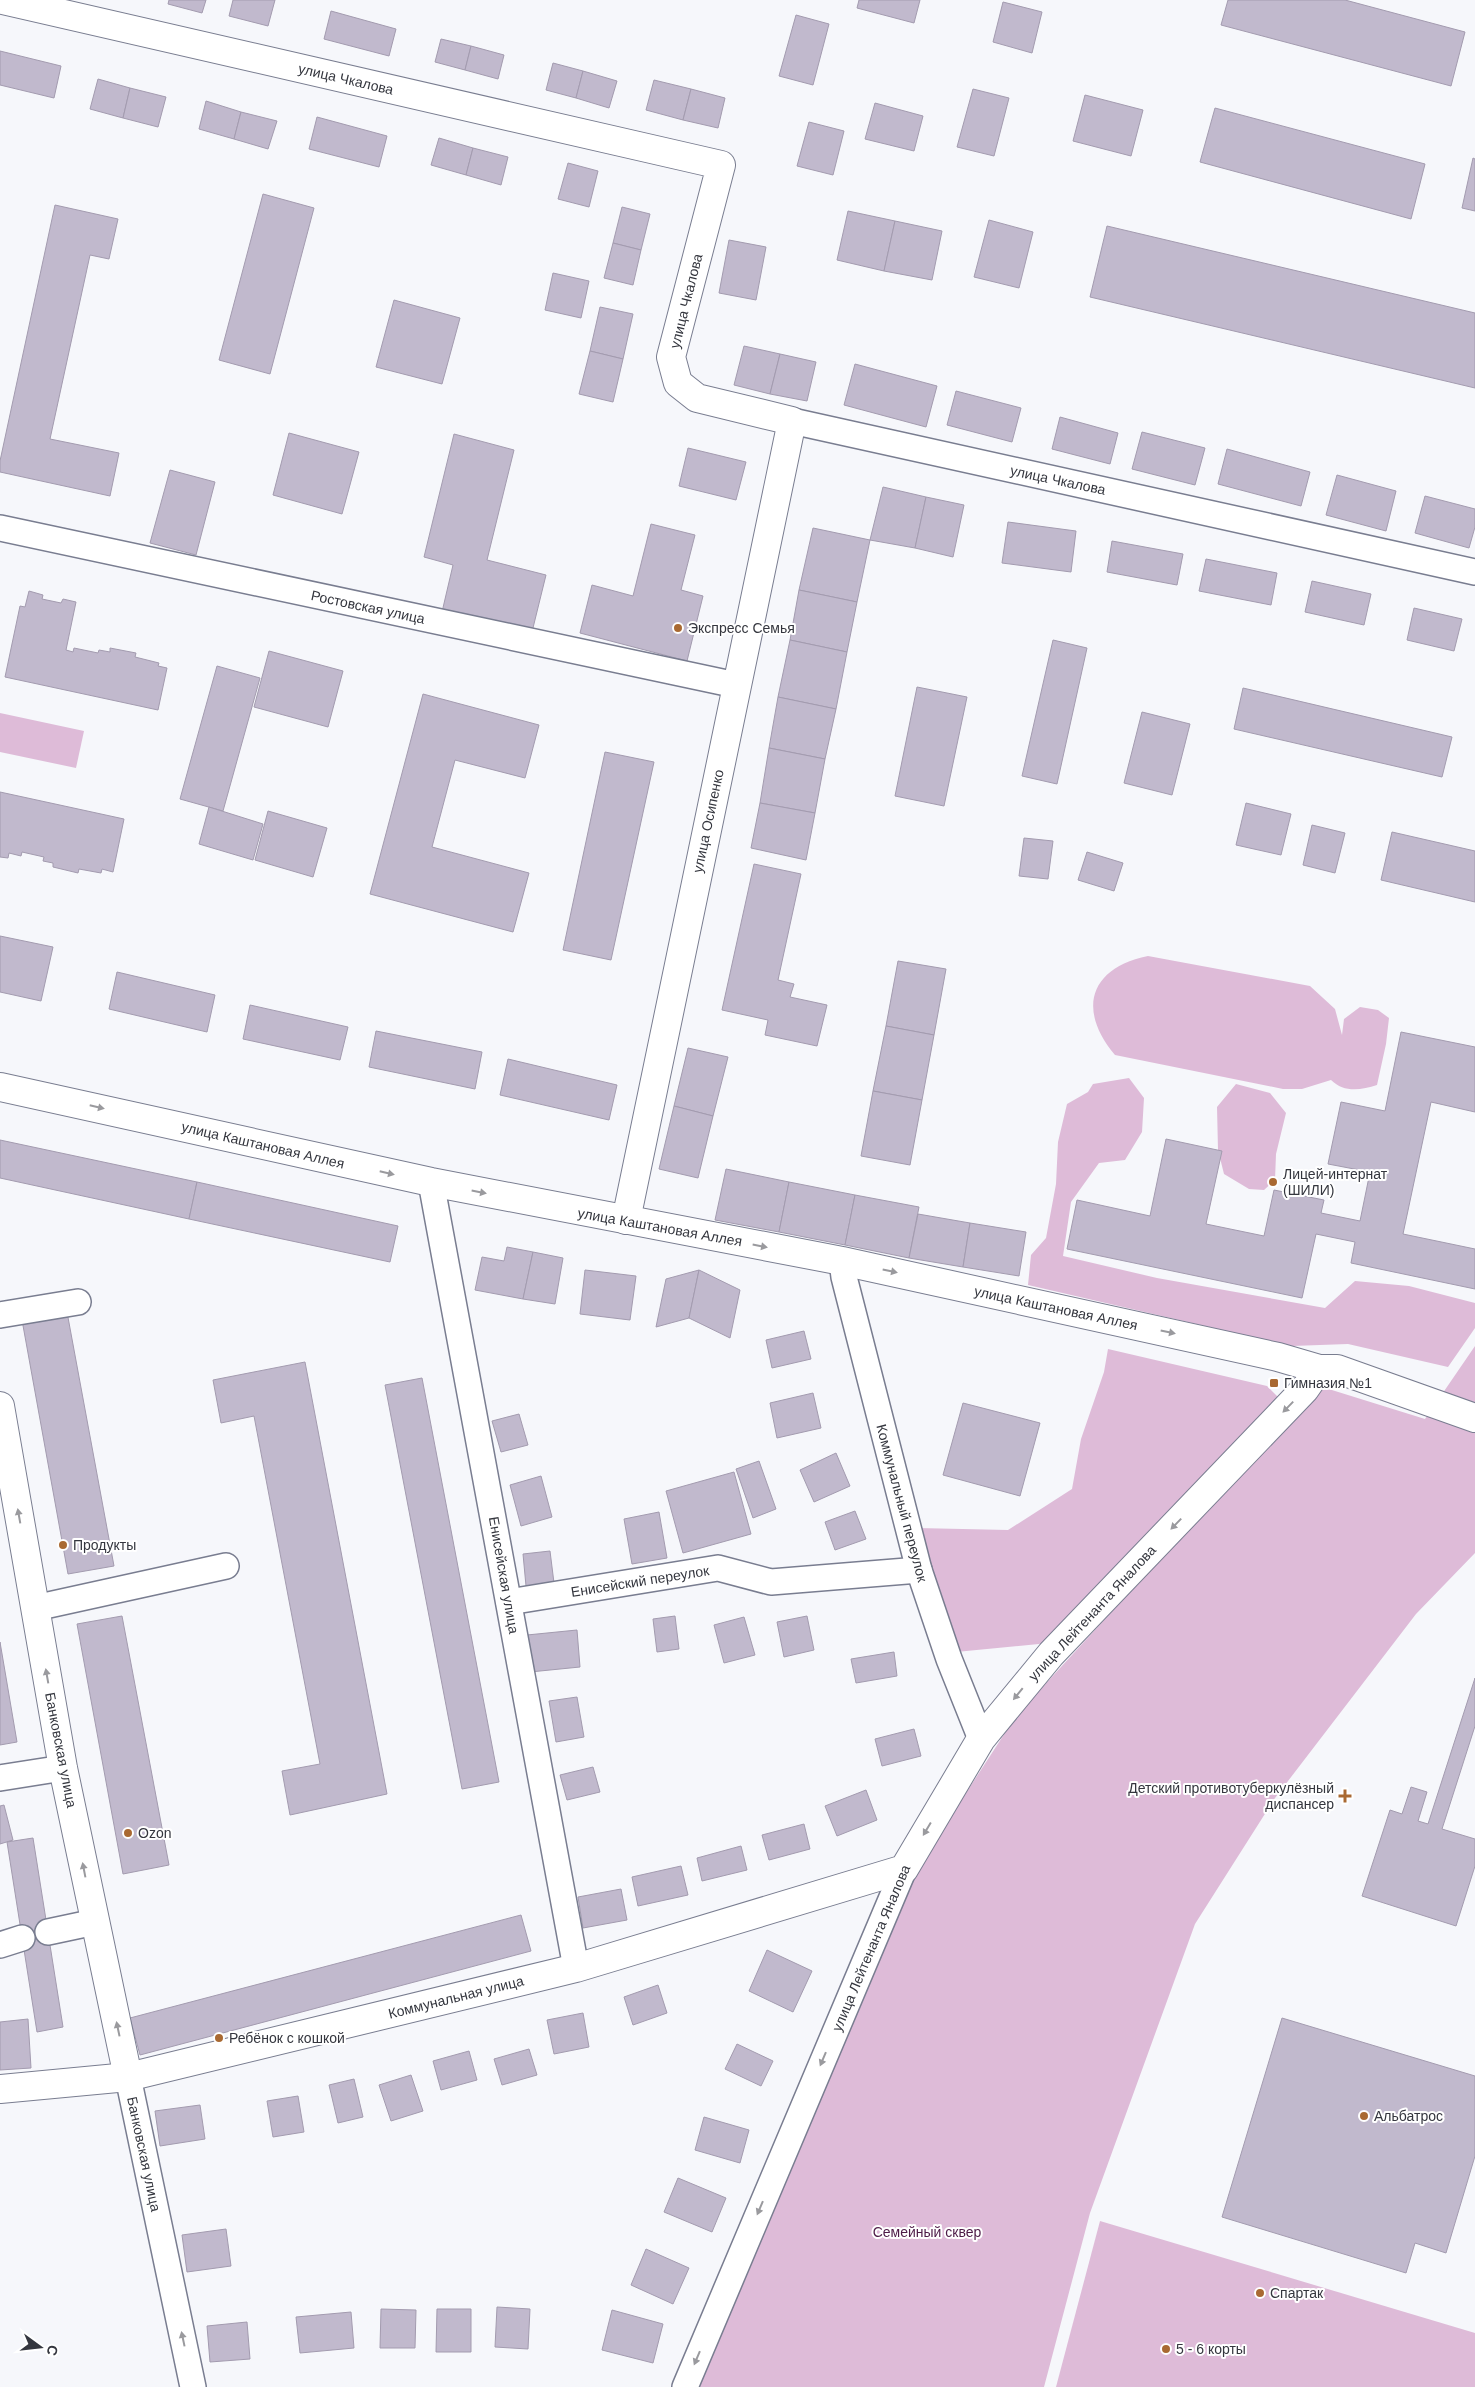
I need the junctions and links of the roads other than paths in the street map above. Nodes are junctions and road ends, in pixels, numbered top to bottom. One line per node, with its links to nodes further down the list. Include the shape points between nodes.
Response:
1 (3, 0): 2 (street, улица Чкалова, via 721,165 672,357 678,383 697,398)
2 (792, 421): 4 (street, улица Чкалова); 5 (street, улица Осипенко)
3 (0, 528): 5 (street, Ростовская улица)
4 (1475, 572)
5 (736, 685): 8 (street, улица Осипенко)
6 (0, 1087): 7 (street, улица Каштановая Аллея, one-way to 7)
7 (431, 1182): 8 (street, улица Каштановая Аллея, one-way to 8); 17 (street, Енисейская улица)
8 (626, 1220): 9 (street, улица Каштановая Аллея, one-way to 9)
9 (842, 1261): 12 (street, улица Каштановая Аллея, one-way to 12); 16 (street, Коммунальный переулок)
10 (78, 1302): 11 (street)
11 (0, 1315)
12 (1324, 1369): 14 (street, улица Каштановая Аллея, via 1337,1370); 19 (street, улица Лейтенанта Яналова, one-way to 19, via 1051,1654)
13 (0, 1406): 18 (street, Банковская улица, one-way to 13)
14 (1475, 1418)
15 (226, 1566): 18 (street)
16 (919, 1570): 17 (street, Енисейский переулок, via 771,1582 718,1568); 19 (street, Коммунальный переулок, via 949,1659)
17 (509, 1602): 25 (street, Енисейская улица)
18 (35, 1608): 20 (street, Банковская улица, one-way to 18)
19 (982, 1738): 22 (street, улица Лейтенанта Яналова, one-way to 22)
20 (63, 1768): 21 (street); 23 (street, Банковская улица, one-way to 20)
21 (0, 1778)
22 (904, 1868): 25 (street, Коммунальная улица); 29 (street, улица Лейтенанта Яналова, one-way to 29)
23 (94, 1922): 24 (street); 26 (street, Банковская улица, one-way to 23)
24 (48, 1932)
25 (576, 1968): 26 (street, Коммунальная улица)
26 (128, 2077): 27 (street, Коммунальная улица); 28 (street, Банковская улица, one-way to 26)
27 (0, 2088)
28 (193, 2387)
29 (685, 2387)

